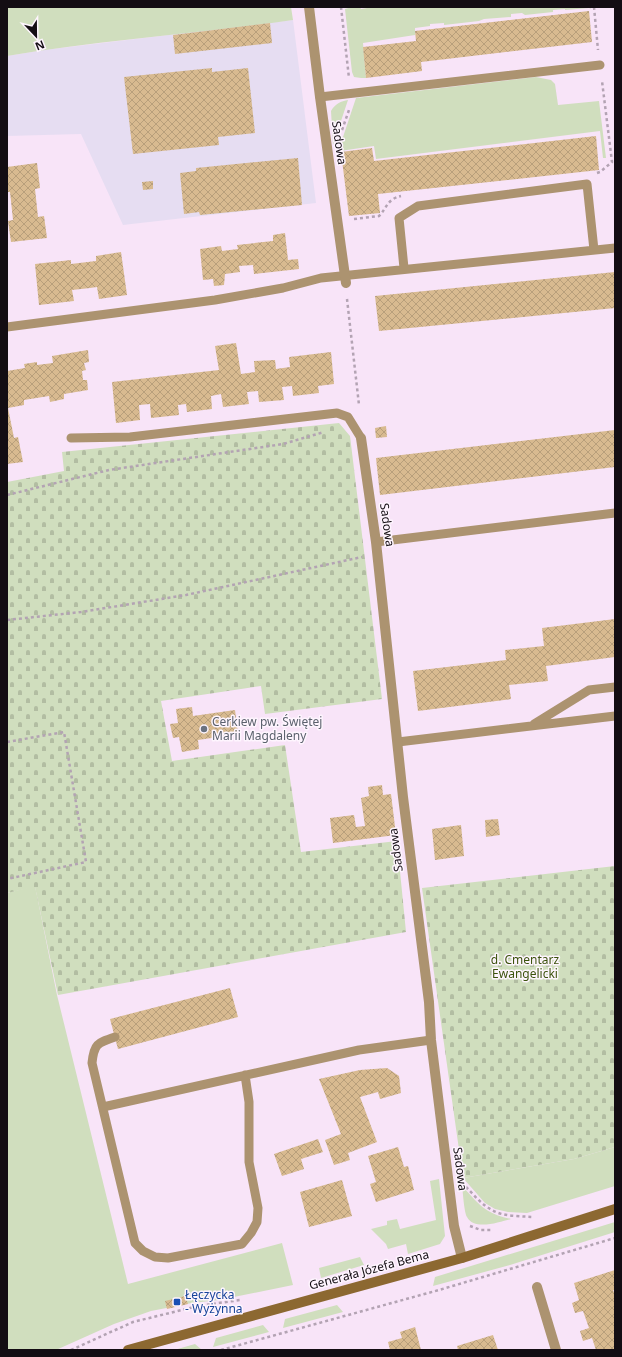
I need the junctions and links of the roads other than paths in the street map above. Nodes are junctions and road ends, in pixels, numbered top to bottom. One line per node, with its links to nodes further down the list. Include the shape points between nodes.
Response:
1 (310, 7): 3 (street, Sadowa)
2 (600, 65): 3 (lane)
3 (320, 97): 7 (street, Sadowa)
4 (615, 248): 5 (lane)
5 (594, 250): 6 (lane); 6 (lane, via 587,184 418,206 399,218)
6 (404, 268): 7 (lane)
7 (345, 279): 8 (lane, via 321,278 283,288 215,300)
8 (7, 327)
9 (71, 438): 10 (lane, via 130,437 337,412 348,417)
10 (361, 438): 12 (street, Sadowa)
11 (615, 513): 12 (lane)
12 (376, 542): 16 (street, Sadowa)
13 (615, 687): 15 (lane, via 589,690)
14 (615, 716): 15 (lane)
15 (531, 726): 16 (lane)
16 (398, 742): 18 (street, Sadowa, via 412,877 429,1002)
17 (115, 1037): 20 (lane, via 100,1042 93,1051 92,1064)
18 (431, 1040): 19 (lane, via 359,1050); 22 (street, Sadowa, via 454,1226)
19 (245, 1076): 20 (lane); 20 (lane, via 249,1102 249,1162 258,1208 256,1222 242,1244 168,1258 155,1257 135,1243)
20 (103, 1107)
21 (615, 1209): 22 (street, Generała Józefa Bema)
22 (462, 1258): 24 (street, Generała Józefa Bema)
23 (537, 1287): 25 (street)
24 (128, 1350)
25 (556, 1350)

